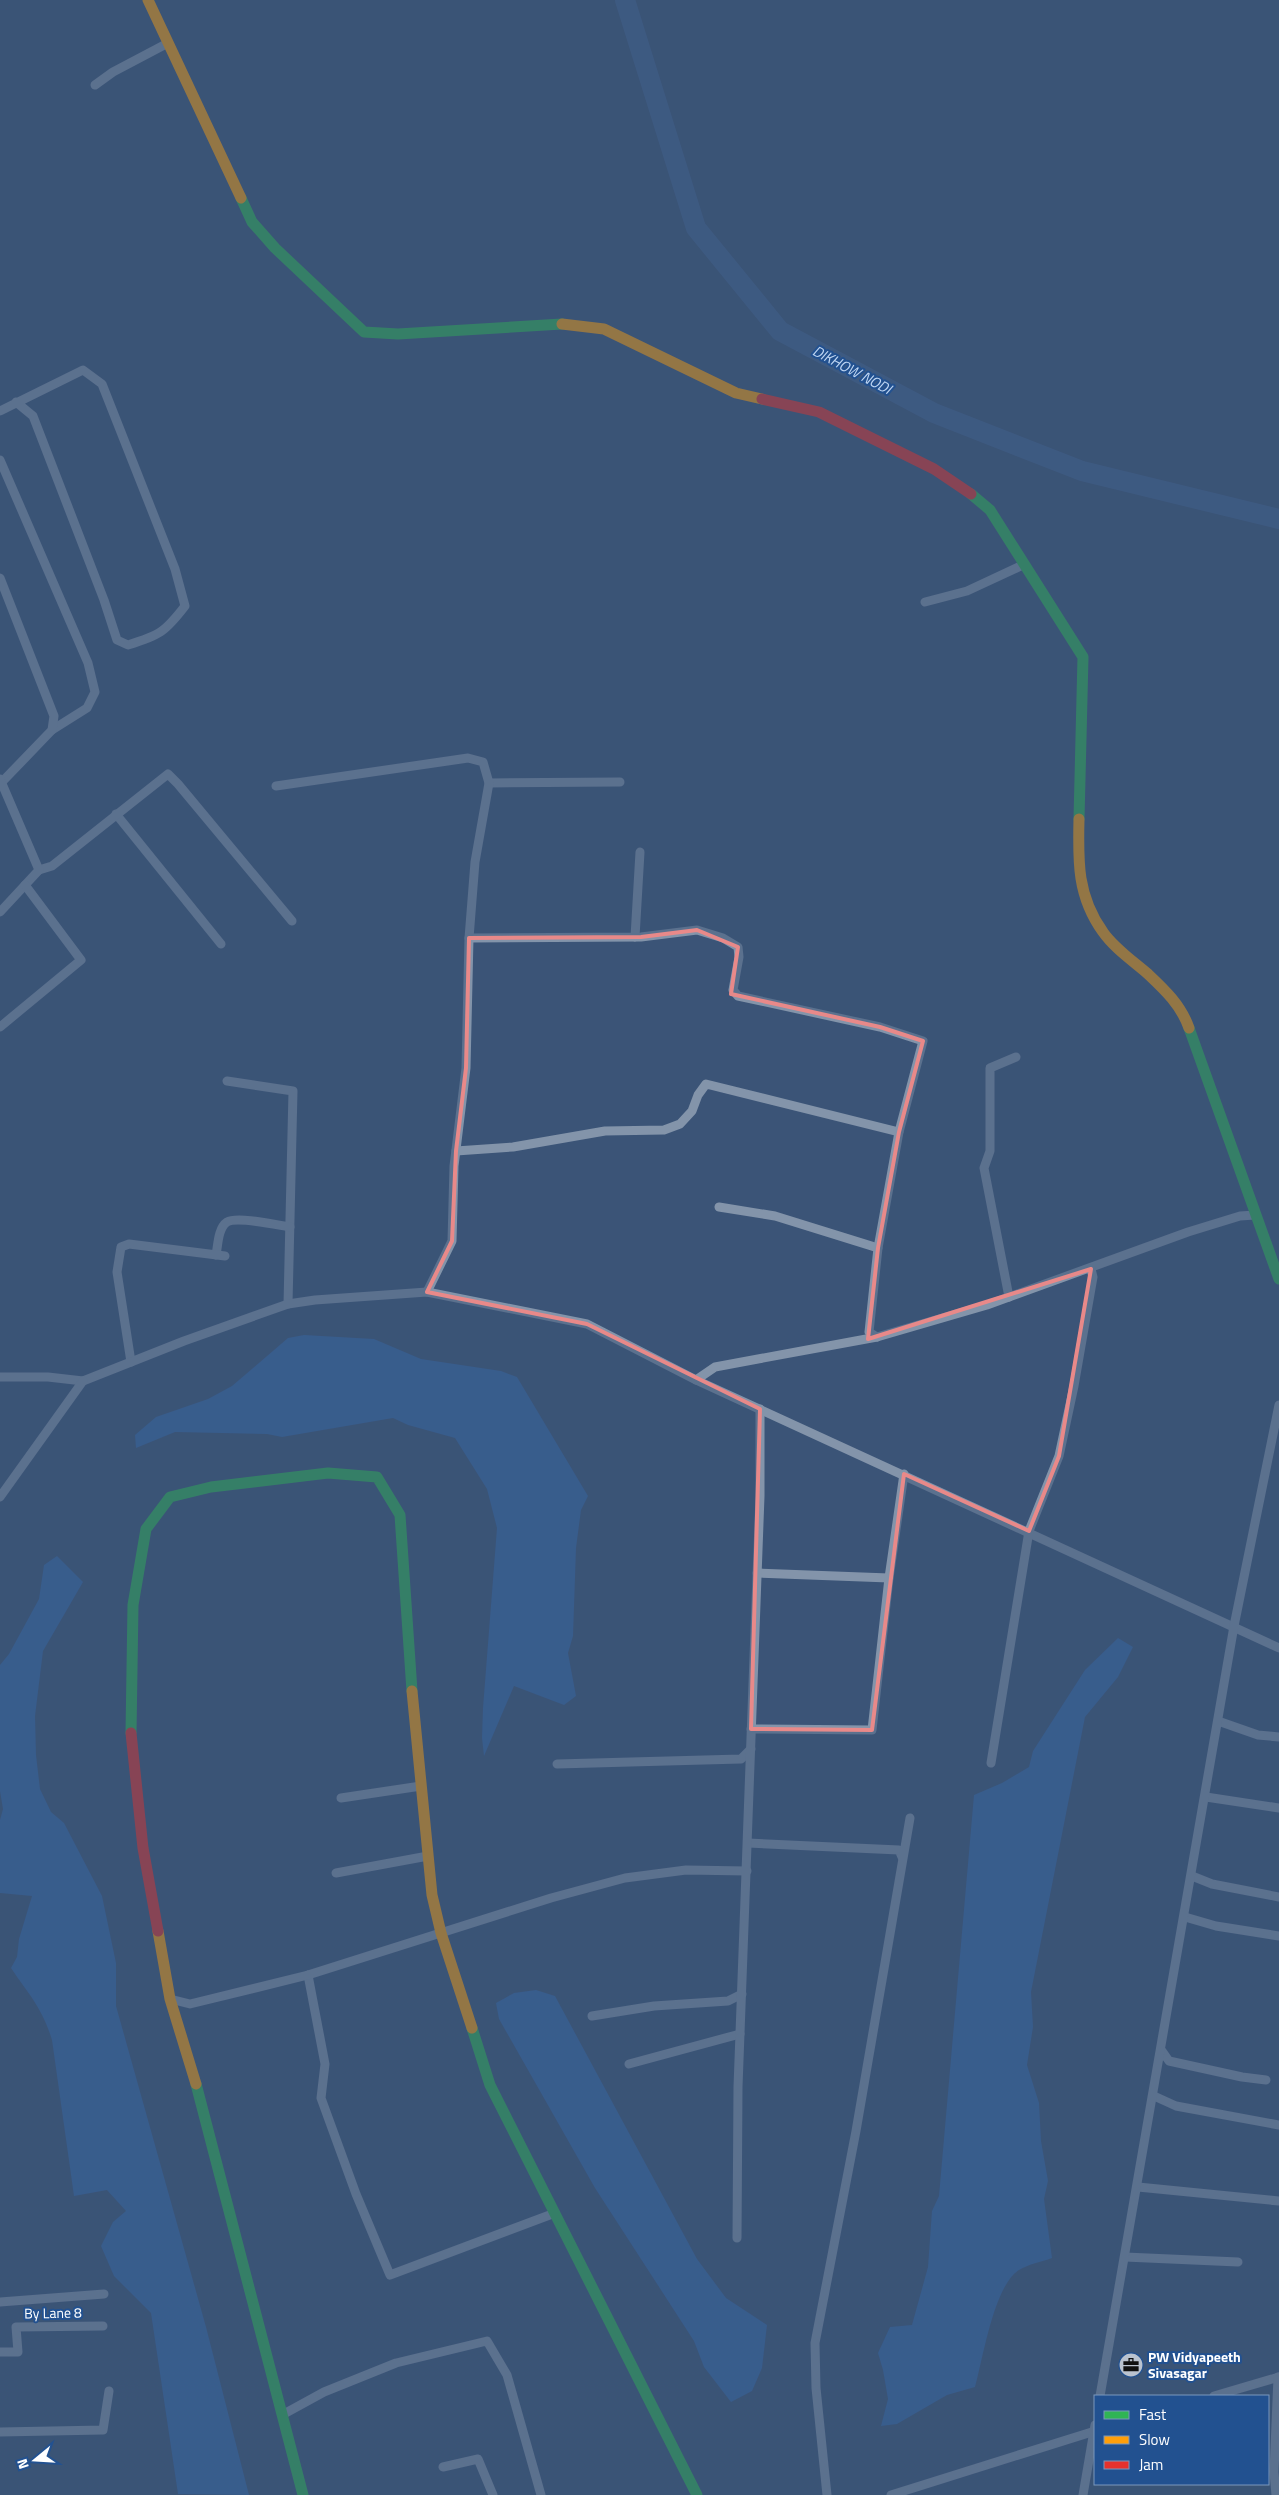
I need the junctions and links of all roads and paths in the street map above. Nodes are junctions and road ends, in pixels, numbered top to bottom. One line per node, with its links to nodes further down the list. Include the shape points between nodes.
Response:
1 (148, 0): 2 (street)
2 (168, 43): 3 (street, via 113,72); 7 (street, via 252,222 364,332 398,334 570,323 604,330 736,393 818,412 934,469 990,510)
3 (95, 86)
4 (16, 402): 4 (street, via 83,370 102,384 183,596 185,606 168,628 128,645 117,640 33,416); 5 (street)
5 (0, 411)
6 (0, 460): 10 (street, via 88,663 95,692 87,708)
7 (1023, 565): 9 (street, via 967,591); 30 (street, via 1083,657 1078,871 1086,900 1103,933 1172,996 1185,1017)
8 (0, 578): 10 (street, via 54,716)
9 (925, 602)
10 (52, 730): 11 (street)
11 (1, 780): 17 (street)
12 (620, 782): 13 (street)
13 (489, 783): 14 (street, via 483,762 468,758); 22 (street, via 475,862)
14 (276, 786)
15 (116, 814): 17 (street, via 52,866); 20 (street, via 168,774); 23 (street)
16 (640, 852): 21 (street)
17 (40, 870): 18 (street)
18 (25, 885): 19 (street); 24 (street, via 82,960)
19 (0, 912)
20 (292, 921)
21 (635, 936): 22 (street); 27 (street, via 702,931 738,947 733,990 738,996 880,1027 923,1041)
22 (469, 938): 28 (street, via 466,1068)
23 (221, 944)
24 (0, 1028)
25 (1016, 1057): 36 (street, via 990,1068 990,1151 984,1168)
26 (227, 1081): 31 (street, via 293,1091)
27 (899, 1132): 28 (street, via 706,1084 692,1111 680,1124 664,1130 605,1131 513,1147); 32 (street)
28 (456, 1151): 35 (street, via 452,1241)
29 (719, 1207): 32 (street, via 775,1216)
30 (1254, 1215): 33 (street, via 1240,1216 1188,1232); 34 (street)
31 (290, 1227): 37 (street); 39 (street, via 235,1219 226,1222 220,1231 220,1255 129,1244 121,1247 117,1272)
32 (878, 1248): 38 (street, via 869,1332)
33 (1091, 1269): 36 (street); 47 (street, via 1091,1286 1059,1456)
34 (1279, 1279)
35 (427, 1292): 37 (street); 41 (street, via 587,1324)
36 (1009, 1298): 38 (street)
37 (288, 1304): 39 (street)
38 (876, 1337): 41 (street, via 715,1368)
39 (131, 1362): 42 (street)
40 (0, 1377): 42 (street)
41 (696, 1380): 44 (street)
42 (83, 1381): 46 (street)
43 (1279, 1405): 50 (street)
44 (760, 1409): 45 (street); 48 (street)
45 (904, 1474): 47 (street); 49 (street)
46 (0, 1497)
47 (1029, 1531): 50 (street); 56 (street)
48 (757, 1573): 49 (street); 53 (street)
49 (889, 1578): 53 (street, via 872,1730)
50 (1234, 1626): 51 (street); 52 (street)
51 (1279, 1648)
52 (1218, 1721): 54 (street, via 1258,1735); 59 (street)
53 (752, 1729): 55 (street)
54 (1279, 1737)
55 (751, 1749): 57 (street, via 741,1759); 63 (street)
56 (991, 1763)
57 (557, 1764)
58 (421, 1786): 60 (street); 64 (street); 75 (street, via 400,1516 377,1477 328,1473 211,1488 170,1497 146,1529 133,1605 131,1741 143,1848)
59 (1206, 1797): 61 (street); 68 (street)
60 (341, 1798)
61 (1279, 1808)
62 (910, 1818): 65 (street)
63 (748, 1843): 65 (street, via 899,1850); 66 (street)
64 (428, 1856): 67 (street); 71 (street, via 432,1895)
65 (902, 1857): 106 (street, via 856,2131 815,2343 816,2388)
66 (746, 1871): 71 (street, via 686,1870 625,1878); 74 (street)
67 (336, 1873)
68 (1192, 1876): 69 (street, via 1212,1884); 70 (street)
69 (1279, 1896)
70 (1185, 1917): 72 (street, via 1216,1926); 78 (street)
71 (441, 1933): 73 (street); 85 (street, via 490,2085)
72 (1279, 1936)
73 (308, 1975): 75 (street, via 190,2004); 85 (street, via 326,2064 321,2098 390,2274)
74 (742, 1994): 76 (street, via 728,2001 654,2006); 77 (street)
75 (170, 1999): 97 (street, via 202,2103)
76 (592, 2016)
77 (740, 2034): 79 (street); 86 (street)
78 (1162, 2051): 80 (street, via 1169,2061); 81 (street)
79 (629, 2064)
80 (1266, 2080)
81 (1154, 2096): 82 (street, via 1176,2106); 83 (street)
82 (1279, 2125)
83 (1138, 2187): 84 (street); 87 (street)
84 (1279, 2201)
85 (556, 2213): 105 (street)
86 (737, 2238)
87 (1125, 2257): 88 (street); 95 (street)
88 (1238, 2262)
89 (104, 2294): 90 (street)
90 (0, 2302)
91 (104, 2326): 92 (street, By Lane 8, via 16,2327 18,2352)
92 (0, 2352)
93 (1278, 2377): 96 (street); 109 (street)
94 (109, 2391): 99 (street, via 103,2430)
95 (1100, 2395)
96 (1217, 2395)
97 (282, 2415): 102 (street); 104 (street, via 324,2392 396,2363 487,2341 507,2375)
98 (1094, 2429): 107 (street)
99 (0, 2432)
100 (1094, 2434): 108 (street)
101 (443, 2467): 103 (street, via 478,2459)
102 (303, 2495)
103 (493, 2495)
104 (541, 2495)
105 (698, 2495)
106 (827, 2495)
107 (891, 2495)
108 (1083, 2495)
109 (1276, 2495)

